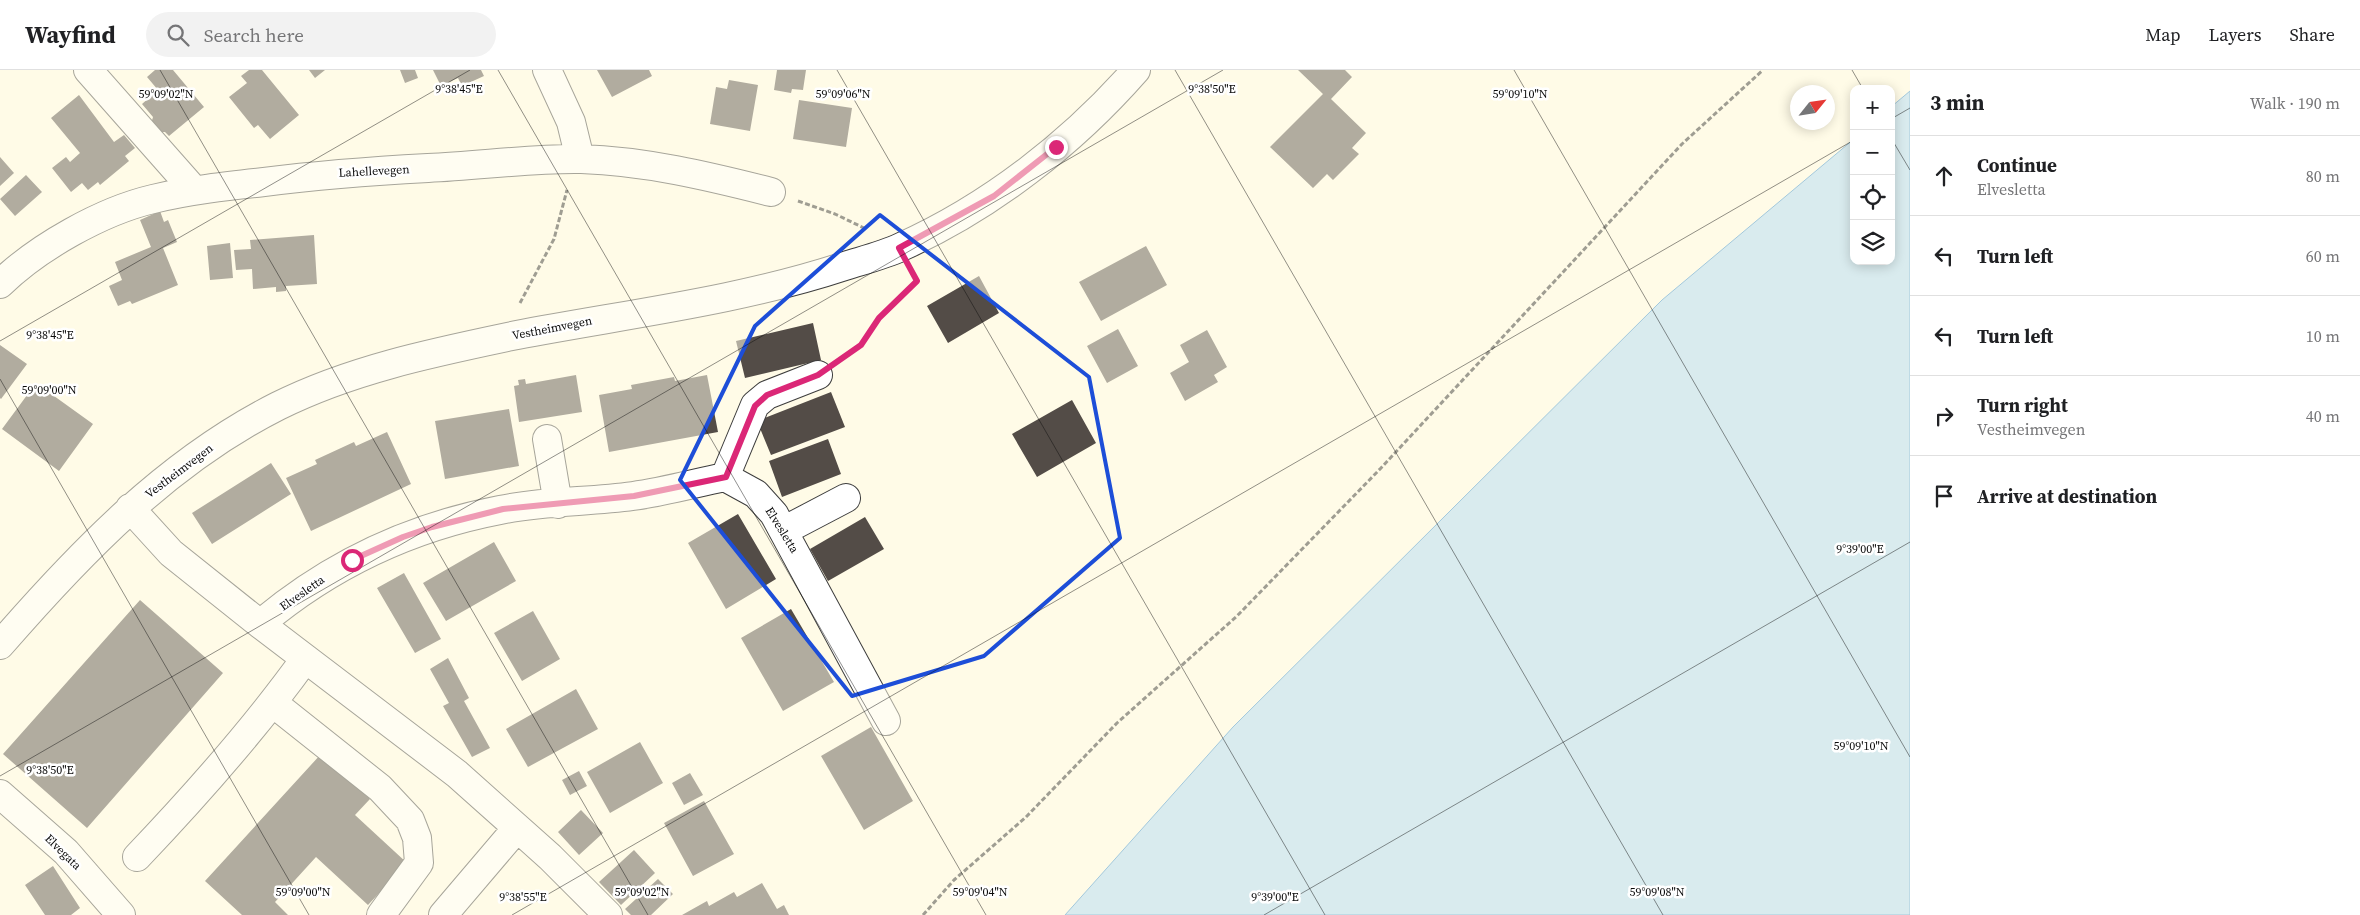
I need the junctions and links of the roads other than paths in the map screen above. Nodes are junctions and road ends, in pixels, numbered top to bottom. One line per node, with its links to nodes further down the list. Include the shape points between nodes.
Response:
1 (88, 70): 5 (street)
2 (547, 70): 4 (street, via 571,122)
3 (1136, 70): 13 (street, Vestheimvegen, via 1056,147 994,196 899,248 801,280 738,295 502,338 395,362 278,406 202,452)
4 (580, 159): 5 (street, Lahellevegen, via 336,173); 6 (street, Lahellevegen, via 694,173)
5 (194, 190): 7 (street, Lahellevegen, via 151,199 106,216 62,239)
6 (771, 192)
7 (0, 284)
8 (818, 375): 10 (street, via 767,395 755,406)
9 (547, 439): 12 (street)
10 (726, 477): 12 (street, Elvesletta, via 634,496); 14 (street, Elvesletta, via 756,494)
11 (846, 498): 14 (street)
12 (558, 504): 15 (street, Elvesletta, via 503,509 403,537 344,565 294,596)
13 (130, 508): 15 (street, via 171,553); 16 (street, Vestheimvegen, via 60,576)
14 (785, 530): 19 (street, Elvesletta)
15 (260, 624): 17 (street)
16 (0, 645)
17 (305, 659): 18 (street); 21 (street, via 457,774)
18 (273, 703): 22 (street, via 208,781); 24 (street, via 380,788 410,820 417,838 419,863)
19 (886, 721)
20 (0, 794): 23 (street, Elvegata, via 66,852)
21 (517, 828): 25 (street); 26 (street)
22 (137, 857)
23 (121, 915)
24 (381, 915)
25 (443, 915)
26 (608, 915)

